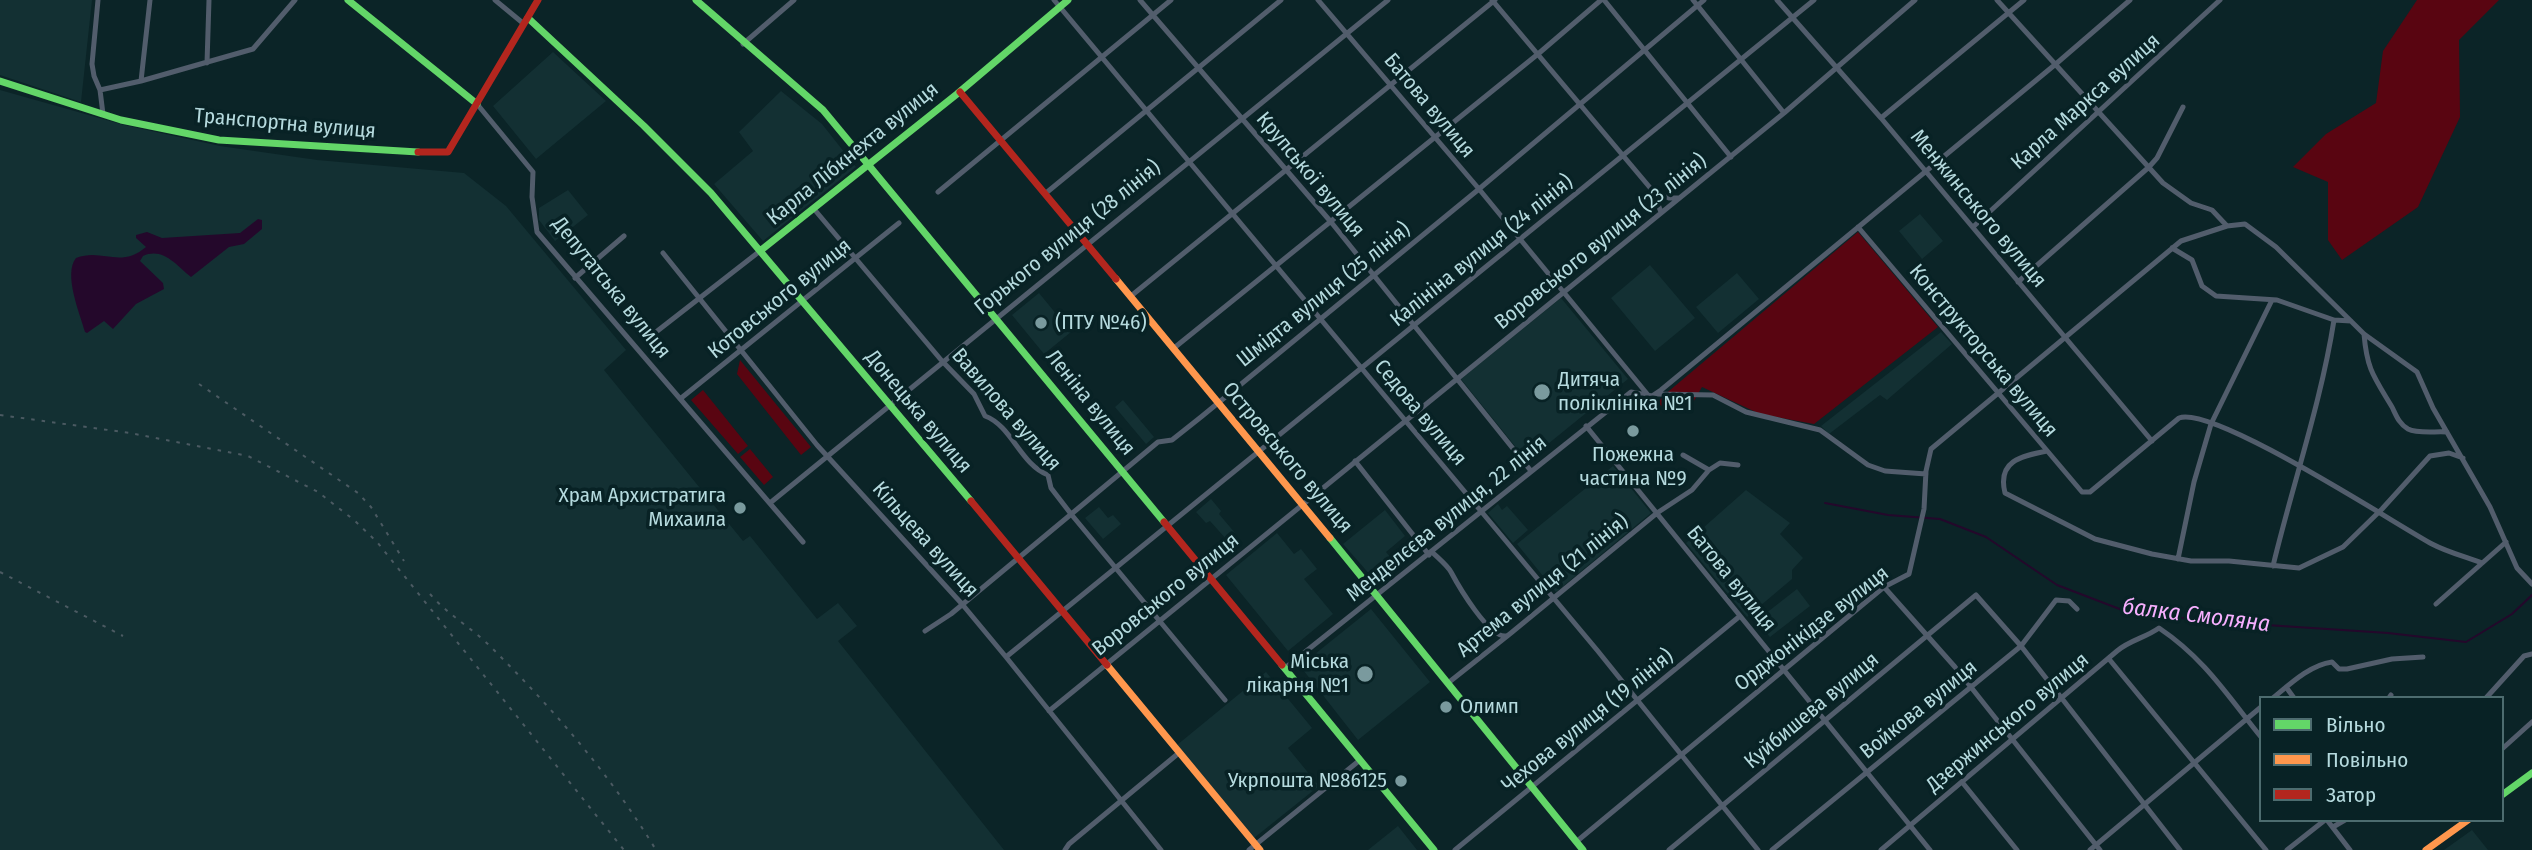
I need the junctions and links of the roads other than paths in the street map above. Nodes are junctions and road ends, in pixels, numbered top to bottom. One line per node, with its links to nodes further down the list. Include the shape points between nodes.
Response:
1 (98, 0): 47 (street, via 92,64)
2 (150, 0): 45 (street)
3 (209, 0): 40 (street)
4 (295, 0): 40 (street, via 253,49)
5 (348, 0): 50 (street, Депутатська вулиця)
6 (495, 0): 33 (street)
7 (538, 0): 33 (street)
8 (696, 0): 35 (street, Леніна вулиця)
9 (794, 0): 35 (street)
10 (1054, 0): 29 (street, Седова вулиця)
11 (1068, 0): 29 (street, Карла Лібкнехта вулиця)
12 (1140, 0): 31 (street, Крупської вулиця)
13 (1171, 0): 31 (street)
14 (1281, 0): 43 (street)
15 (1318, 0): 34 (street, Батова вулиця)
16 (1388, 0): 34 (street, Горького вулиця (28 лiнiя))
17 (1493, 0): 37 (street); 46 (street)
18 (1603, 0): 36 (street); 37 (street)
19 (1693, 0): 28 (street)
20 (1704, 0): 28 (street, Шмідта вулиця (25 лiнiя))
21 (1777, 0): 32 (street, Менжинського вулиця)
22 (1814, 0): 32 (street, Калініна вулиця (24 лiнiя))
23 (1915, 0): 42 (street, Воровського вулиця (23 лiнiя))
24 (1997, 0): 30 (street)
25 (2024, 0): 30 (street)
26 (2130, 0): 41 (street)
27 (2220, 0): 54 (street, Карла Маркса вулиця)
28 (1698, 6): 36 (street, Шмідта вулиця (25 лiнiя)); 39 (street)
29 (1060, 7): 38 (street, Седова вулиця); 48 (street, Карла Лібкнехта вулиця)
30 (2010, 13): 41 (street); 58 (street)
31 (1153, 15): 38 (street); 43 (street, Крупської вулиця)
32 (1792, 19): 39 (street, Калініна вулиця (24 лiнiя)); 42 (street, Менжинського вулиця)
33 (526, 21): 50 (street); 85 (street, Донецька вулиця, via 669,148)
34 (1347, 33): 46 (street, Батова вулиця); 57 (street, Горького вулиця (28 лiнiя))
35 (743, 44): 64 (street, Леніна вулиця, via 823,110)
36 (1645, 50): 49 (street); 51 (street, Шмідта вулиця (25 лiнiя))
37 (1538, 54): 51 (street); 59 (street)
38 (1102, 57): 53 (street, Седова вулиця); 60 (street)
39 (1741, 58): 49 (street, Калініна вулиця (24 лiнiя)); 55 (street)
40 (207, 63): 45 (street)
41 (2057, 63): 54 (street); 67 (street)
42 (1837, 67): 55 (street, Воровського вулиця (23 лiнiя)); 58 (street, Менжинського вулиця)
43 (1198, 68): 53 (street); 57 (street, Крупської вулиця)
44 (0, 81): 56 (street, Транспортна вулиця)
45 (141, 81): 47 (street)
46 (1391, 84): 59 (street, Батова вулиця); 66 (street)
47 (100, 90): 56 (street)
48 (960, 92): 60 (street, Островського вулиця); 64 (street, Карла Лібкнехта вулиця)
49 (1688, 103): 61 (street, Калініна вулиця (24 лiнiя)); 62 (street)
50 (477, 104): 56 (street, Транспортна вулиця, via 448,152 436,153 219,140); 90 (street, Депутатська вулиця, via 533,172 537,232)
51 (1580, 104): 61 (street); 68 (street, Шмідта вулиця (25 лiнiя))
52 (2183, 107): 65 (street)
53 (1146, 110): 63 (street, Седова вулиця); 71 (street)
54 (2098, 112): 65 (street); 80 (street, Карла Маркса вулиця)
55 (1784, 113): 62 (street, Воровського вулиця (23 лiнiя))
56 (103, 114)
57 (1242, 118): 63 (street, Горького вулиця (28 лiнiя)); 66 (street, Крупської вулиця)
58 (1881, 118): 67 (street, Менжинського вулиця)
59 (1435, 137): 68 (street, Батова вулиця); 76 (street)
60 (1002, 141): 70 (street); 71 (street, Островського вулиця)
61 (1624, 156): 69 (street); 82 (street, Калініна вулиця (24 лiнiя))
62 (1731, 157): 72 (street, Воровського вулиця (23 лiнiя))
63 (1189, 161): 75 (street, Седова вулиця); 83 (street, Горького вулиця (28 лiнiя))
64 (870, 164): 73 (street, Карла Лібкнехта вулиця); 97 (street, Леніна вулиця)
65 (2149, 167): 79 (street, via 2179,196 2211,210); 91 (street)
66 (1286, 170): 75 (street); 76 (street, Крупської вулиця)
67 (1925, 170): 78 (street, Менделєєва вулиця, 22 лінія); 80 (street, Менжинського вулиця)
68 (1479, 189): 82 (street, Батова вулиця); 89 (street, Шмідта вулиця (25 лiнiя))
69 (1652, 190): 72 (street); 74 (street)
70 (938, 192)
71 (1046, 193): 83 (street, Островського вулиця)
72 (1679, 198): 74 (street, Воровського вулиця (23 лiнiя))
73 (814, 209): 85 (street, Карла Лібкнехта вулиця); 87 (street, Вавилова вулиця)
74 (1661, 212): 92 (street, Воровського вулиця (23 лiнiя))
75 (1233, 213): 88 (street, Седова вулиця); 93 (street)
76 (1331, 222): 88 (street); 89 (street, Крупської вулиця)
77 (899, 223): 87 (street, Котовського вулиця)
78 (1858, 226): 110 (street, Конструкторська вулиця); 111 (street, Менделєєва вулиця, 22 лінія)
79 (2227, 226): 84 (street, Орджонікідзе вулиця); 100 (street, via 2245,225 2276,247)
80 (1973, 227): 91 (street, Менжинського вулиця)
81 (624, 236): 90 (street)
82 (1521, 239): 92 (street, Батова вулиця); 101 (street, Калініна вулиця (24 лiнiя))
83 (1088, 243): 93 (street, Островського вулиця); 97 (street, Горького вулиця (28 лiнiя))
84 (2172, 248): 95 (street, via 2192,260 2202,286 2216,296); 104 (street, Орджонікідзе вулиця)
85 (760, 251): 94 (street, Карла Лібкнехта вулиця); 96 (street, Донецька вулиця)
86 (663, 253): 94 (street, Кільцева вулиця)
87 (855, 258): 96 (street, Котовського вулиця); 107 (street, Вавилова вулиця)
88 (1276, 265): 98 (street, Седова вулиця); 105 (street)
89 (1374, 275): 98 (street, Шмідта вулиця (25 лiнiя)); 101 (street, Крупської вулиця)
90 (575, 278): 112 (street, Депутатська вулиця)
91 (2018, 282): 104 (street, Менжинського вулиця)
92 (1563, 291): 109 (street, Воровського вулиця (23 лiнiя)); 111 (street, Батова вулиця)
93 (1131, 296): 105 (street, Островського вулиця)
94 (701, 298): 102 (street, Карла Лібкнехта вулиця); 106 (street, Кільцева вулиця)
95 (2272, 300): 99 (street); 116 (street)
96 (802, 301): 106 (street, Котовського вулиця); 114 (street, Донецька вулиця)
97 (996, 317): 107 (street, Горького вулиця (28 лiнiя)); 129 (street, Леніна вулиця)
98 (1320, 318): 108 (street, Седова вулиця); 113 (street, Шмідта вулиця (25 лiнiя))
99 (2334, 320): 100 (street); 127 (street, via 2318,402)
100 (2352, 321): 103 (street)
101 (1415, 326): 108 (street, Калініна вулиця (24 лiнiя)); 109 (street, Крупської вулиця)
102 (656, 332)
103 (2364, 334): 118 (street, via 2417,372); 118 (street, via 2370,370 2402,424 2413,430)
104 (2065, 338): 110 (street, Орджонікідзе вулиця); 119 (street, Менжинського вулиця)
105 (1174, 348): 113 (street, Островського вулиця)
106 (739, 351): 112 (street, Котовського вулиця); 123 (street, Кільцева вулиця)
107 (942, 361): 114 (street, Горького вулиця (28 лiнiя)); 137 (street, Вавилова вулиця, via 974,394 985,416 995,420 1036,470 1048,475 1051,488)
108 (1362, 368): 115 (street, Седова вулиця); 120 (street, Калініна вулиця (24 лiнiя))
109 (1457, 379): 115 (street, Воровського вулиця (23 лiнiя)); 130 (street, Крупської вулиця)
110 (1997, 394): 121 (street, Конструкторська вулиця); 131 (street, Орджонікідзе вулиця, via 1931,449)
111 (1652, 395): 117 (street, Менделєєва вулиця, 22 лінія, via 1631,392); 131 (street, via 1713,395 1746,412 1820,430 1868,465)
112 (680, 399): 132 (street, Депутатська вулиця)
113 (1218, 402): 120 (street, Островського вулиця); 129 (street, Шмідта вулиця (25 лiнiя), via 1172,440 1158,442)
114 (889, 404): 123 (street, Горького вулиця (28 лiнiя)); 142 (street, Донецька вулиця)
115 (1405, 420): 125 (street, Воровського вулиця (23 лiнiя)); 134 (street, Седова вулиця)
116 (2211, 423): 119 (street, via 2187,415); 127 (street); 143 (street)
117 (1586, 426): 130 (street, Менделєєва вулиця, 22 лінія); 135 (street, Батова вулиця)
118 (2447, 432): 124 (street)
119 (2152, 441): 121 (street, Конструкторська вулиця, via 2086,494)
120 (1259, 451): 133 (street, Островського вулиця); 138 (street, Калініна вулиця (24 лiнiя))
121 (2046, 451): 143 (street, via 2011,463 2002,483 2005,494 2095,539)
122 (1683, 455): 128 (street)
123 (827, 456): 132 (street, Горького вулиця (28 лiнiя)); 152 (street, Кільцева вулиця)
124 (2463, 458): 136 (street, via 2449,453 2430,456); 140 (street)
125 (1354, 461): 133 (street, Воровського вулиця (23 лiнiя)); 141 (street)
126 (1738, 465): 128 (street, via 1720,463)
127 (2299, 466): 136 (street); 145 (street)
128 (1709, 470): 135 (street, Артема вулиця (21 лiнiя), via 1692,490)
129 (1123, 471): 137 (street, Шмідта вулиця (25 лiнiя)); 138 (street, Леніна вулиця)
130 (1531, 471): 134 (street, Менделєєва вулиця, 22 лінія)
131 (1926, 474): 149 (street, Орджонікідзе вулиця, via 1924,509 1909,574)
132 (770, 503): 139 (street, Депутатська вулиця)
133 (1303, 504): 147 (street, Воровського вулиця); 150 (street, Островського вулиця)
134 (1482, 512): 141 (street, Менделєєва вулиця, 22 лінія); 151 (street, Седова вулиця)
135 (1657, 513): 151 (street, Артема вулиця (21 лiнiя)); 156 (street, Батова вулиця)
136 (2378, 513): 144 (street, via 2434,545); 145 (street, via 2343,547 2299,568)
137 (1071, 514): 142 (street, Шмідта вулиця (25 лiнiя)); 146 (street, Вавилова вулиця)
138 (1168, 526): 146 (street, Калініна вулиця (24 лiнiя)); 147 (street, Леніна вулиця)
139 (803, 542)
140 (2506, 542): 144 (street); 148 (street, via 2517,568)
141 (1431, 554): 150 (street, Менделєєва вулиця, 22 лінія); 159 (street, via 1450,570 1489,628 1503,637)
142 (1018, 557): 152 (street, Шмідта вулиця (25 лiнiя)); 155 (street, Донецька вулиця)
143 (2178, 559): 145 (street)
144 (2482, 563): 153 (street)
145 (2273, 566)
146 (1116, 568): 155 (street, Калініна вулиця (24 лiнiя)); 157 (street, Вавилова вулиця)
147 (1210, 578): 157 (street, Воровського вулиця); 167 (street, Леніна вулиця)
148 (2532, 584)
149 (1884, 587): 160 (street); 168 (street, Орджонікідзе вулиця)
150 (1377, 596): 167 (street, Менделєєва вулиця, 22 лінія); 169 (street, Островського вулиця)
151 (1553, 598): 159 (street, Артема вулиця (21 лiнiя)); 177 (street, Седова вулиця)
152 (962, 604): 158 (street, Шмідта вулиця (25 лiнiя)); 163 (street, Кільцева вулиця)
153 (2436, 604)
154 (2077, 609): 161 (street, Войкова вулиця, via 2062,598 2056,600)
155 (1062, 611): 163 (street, Калініна вулиця (24 лiнiя)); 166 (street, Донецька вулиця)
156 (1740, 616): 168 (street, Батова вулиця); 177 (street, Чехова вулиця (19 лiнiя))
157 (1159, 620): 166 (street, Воровського вулиця); 176 (street, Вавилова вулиця)
158 (925, 631)
159 (1511, 633): 169 (street, Артема вулиця (21 лiнiя))
160 (1928, 635): 161 (street, Куйбишева вулиця, via 1976,595); 171 (street); 181 (street, Куйбишева вулиця)
161 (2021, 646): 171 (street, Войкова вулиця); 175 (street)
162 (2532, 654): 174 (street, via 2524,656)
163 (1006, 657): 179 (street, Кільцева вулиця)
164 (2423, 657): 170 (street, via 2347,669 2328,662)
165 (2109, 659): 175 (street, Дзержинського вулиця); 180 (street, Дзержинського вулиця, via 2129,641 2146,638 2159,628 2210,671); 189 (street)
166 (1107, 663): 179 (street, Воровського вулиця); 186 (street, Донецька вулиця)
167 (1285, 668): 188 (street, Леніна вулиця)
168 (1783, 670): 181 (street, Батова вулиця); 187 (street, Орджонікідзе вулиця)
169 (1448, 683): 193 (street, Островського вулиця)
170 (2286, 687): 172 (street); 173 (street)
171 (1972, 688): 184 (street); 190 (street, Войкова вулиця)
172 (2275, 696)
173 (2293, 696)
174 (2488, 696)
175 (2062, 699): 184 (street, Дзержинського вулиця); 196 (street)
176 (1225, 700)
177 (1637, 701): 187 (street, Седова вулиця); 193 (street, Чехова вулиця (19 лiнiя))
178 (2259, 709): 180 (street)
179 (1049, 711): 195 (street, Кільцева вулиця)
180 (2246, 719): 183 (street); 189 (street)
181 (1825, 722): 190 (street, Батова вулиця); 197 (street, Куйбишева вулиця)
182 (2532, 722): 185 (street)
183 (2259, 735)
184 (2013, 739): 192 (street, Дзержинського вулиця); 205 (street)
185 (2504, 748)
186 (1180, 752): 195 (street); 206 (street, Донецька вулиця)
187 (1680, 754): 197 (street, Седова вулиця); 204 (street, Орджонікідзе вулиця)
188 (1360, 760): 206 (street); 209 (street, Леніна вулиця)
189 (2195, 763): 196 (street); 220 (street)
190 (1868, 772): 202 (street, Батова вулиця); 214 (street, Войкова вулиця)
191 (2532, 774): 194 (street)
192 (1962, 782): 202 (street, Дзержинського вулиця); 217 (street)
193 (1533, 788): 204 (street, Островського вулиця); 210 (street, Чехова вулиця (19 лiнiя))
194 (2504, 794)
195 (1122, 800): 207 (street); 208 (street, Кільцева вулиця)
196 (2144, 805): 205 (street); 219 (street)
197 (1721, 806): 212 (street, Куйбишева вулиця); 213 (street, Седова вулиця)
198 (2323, 822): 221 (street)
199 (2328, 822): 203 (street)
200 (2342, 822): 203 (street)
201 (2465, 822): 223 (street)
202 (1910, 825): 215 (street, Дзержинського вулиця); 216 (street, Батова вулиця)
203 (2333, 827): 222 (street)
204 (1576, 842): 211 (street, Островського вулиця)
205 (2098, 847): 218 (street)
206 (1255, 848)
207 (1065, 850)
208 (1161, 850)
209 (1434, 850)
210 (1455, 850)
211 (1583, 850)
212 (1669, 850)
213 (1758, 850)
214 (1772, 850)
215 (1881, 850)
216 (1930, 850)
217 (2017, 850)
218 (2090, 850)
219 (2180, 850)
220 (2266, 850)
221 (2287, 850)
222 (2350, 850)
223 (2426, 850)

